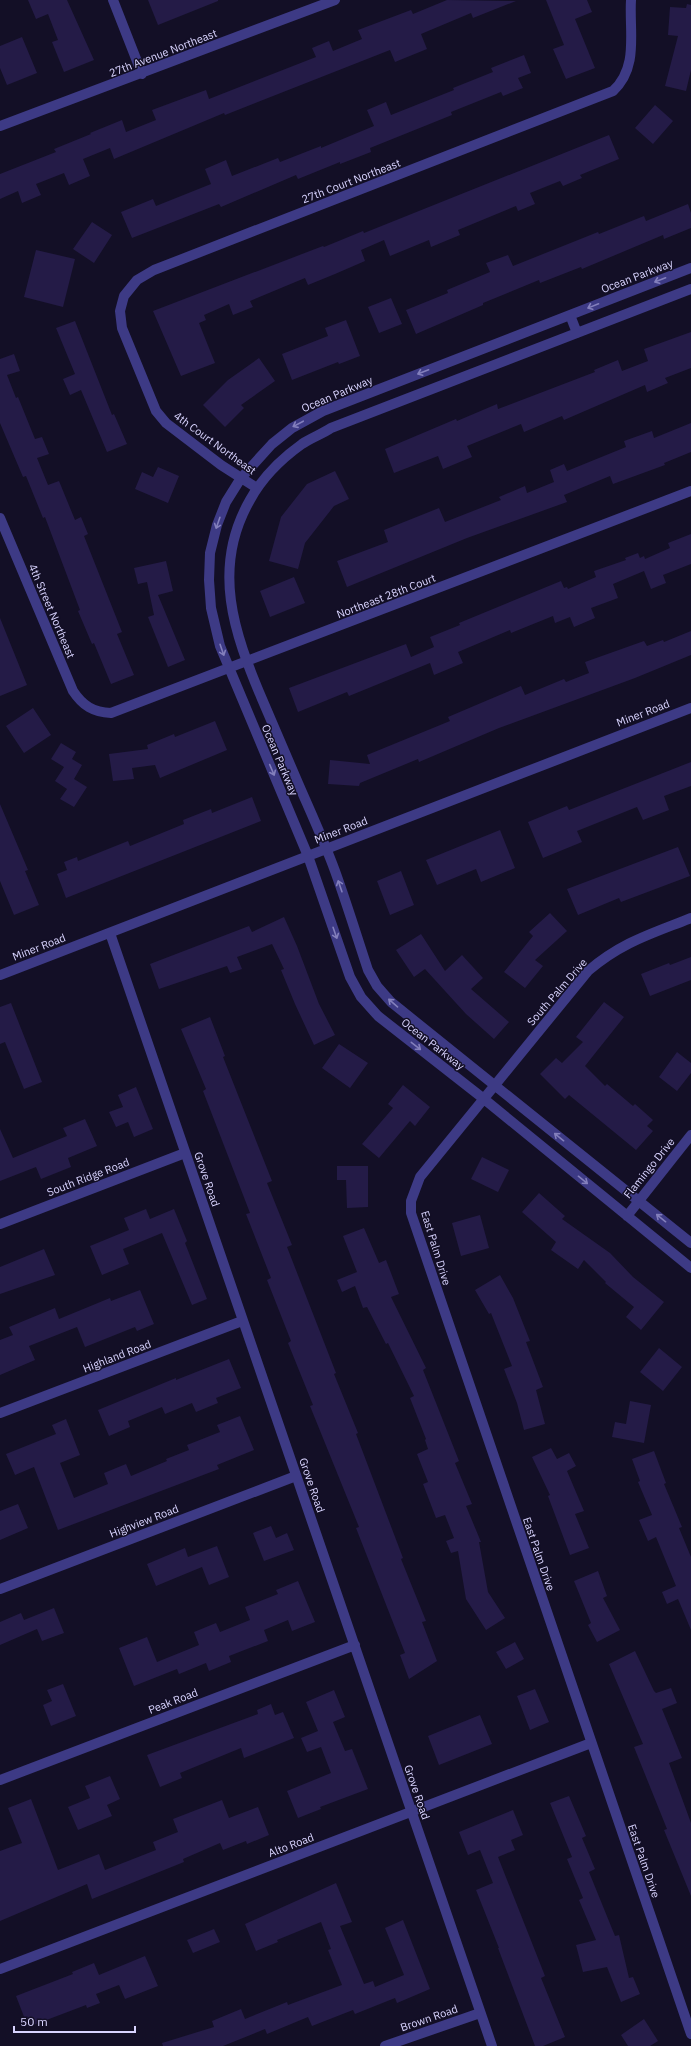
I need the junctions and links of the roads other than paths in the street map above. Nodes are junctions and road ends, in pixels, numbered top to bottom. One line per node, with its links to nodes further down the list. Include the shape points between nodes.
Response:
1 (113, 0): 4 (street)
2 (335, 0): 4 (street, 27th Avenue Northeast)
3 (631, 0): 9 (street, 27th Court Northeast, via 628,73 613,91 154,270 136,280 124,296 120,311)
4 (142, 74): 5 (street, 27th Avenue Northeast)
5 (0, 126)
6 (691, 268): 8 (street, Ocean Parkway, one-way to 8)
7 (691, 289): 10 (street, Ocean Parkway)
8 (570, 315): 10 (street); 11 (street, Ocean Parkway, one-way to 11, via 323,411 292,428 272,444)
9 (122, 328): 11 (street, 4th Court Northeast, via 156,411 166,424)
10 (577, 333): 12 (street, Ocean Parkway, via 331,428 302,444)
11 (241, 478): 12 (street, 4th Court Northeast); 16 (street, Ocean Parkway, one-way to 16, via 226,502 217,524 210,553 211,608)
12 (257, 488): 15 (street, Ocean Parkway, via 235,530 230,556 230,605)
13 (691, 491): 15 (street, Northeast 28th Court)
14 (0, 518): 17 (street, 4th Street Northeast, via 73,691)
15 (246, 662): 16 (street, Northeast 28th Court); 19 (street, Ocean Parkway)
16 (228, 669): 17 (street, Northeast 28th Court, via 111,713); 20 (street, Ocean Parkway, one-way to 20)
17 (88, 708)
18 (691, 708): 19 (street, Miner Road)
19 (326, 849): 20 (street, Miner Road); 24 (street, Ocean Parkway, one-way to 19, via 390,1002 377,986 368,970)
20 (308, 856): 22 (street, Miner Road); 25 (street, Ocean Parkway, one-way to 25, via 350,977 361,997 378,1016)
21 (691, 918): 24 (street, South Palm Drive, via 630,942 588,971)
22 (110, 932): 23 (street, Miner Road); 27 (street, Grove Road)
23 (0, 975)
24 (495, 1085): 25 (street, South Palm Drive); 28 (street, Ocean Parkway, one-way to 24)
25 (484, 1099): 29 (street, Ocean Parkway, one-way to 29); 38 (street, East Palm Drive, via 420,1177 413,1194 411,1213)
26 (691, 1135): 28 (street, Flamingo Drive)
27 (186, 1153): 30 (street, South Ridge Road); 33 (street, Grove Road)
28 (639, 1201): 29 (street, Flamingo Drive); 31 (street, Ocean Parkway, one-way to 28)
29 (627, 1216): 32 (street, Ocean Parkway)
30 (0, 1224)
31 (691, 1243)
32 (691, 1268)
33 (242, 1321): 34 (street, Highland Road); 35 (street, Grove Road)
34 (0, 1413)
35 (296, 1476): 36 (street, Highview Road); 37 (street, Grove Road)
36 (0, 1590)
37 (355, 1645): 39 (street, Peak Road); 40 (street, Grove Road)
38 (591, 1743): 40 (street, Alto Road); 43 (street, East Palm Drive)
39 (0, 1780)
40 (411, 1811): 41 (street, Alto Road); 42 (street, Grove Road)
41 (0, 1970)
42 (480, 2013): 44 (street, Brown Road); 45 (street, Grove Road)
43 (691, 2034)
44 (385, 2046)
45 (492, 2046)

